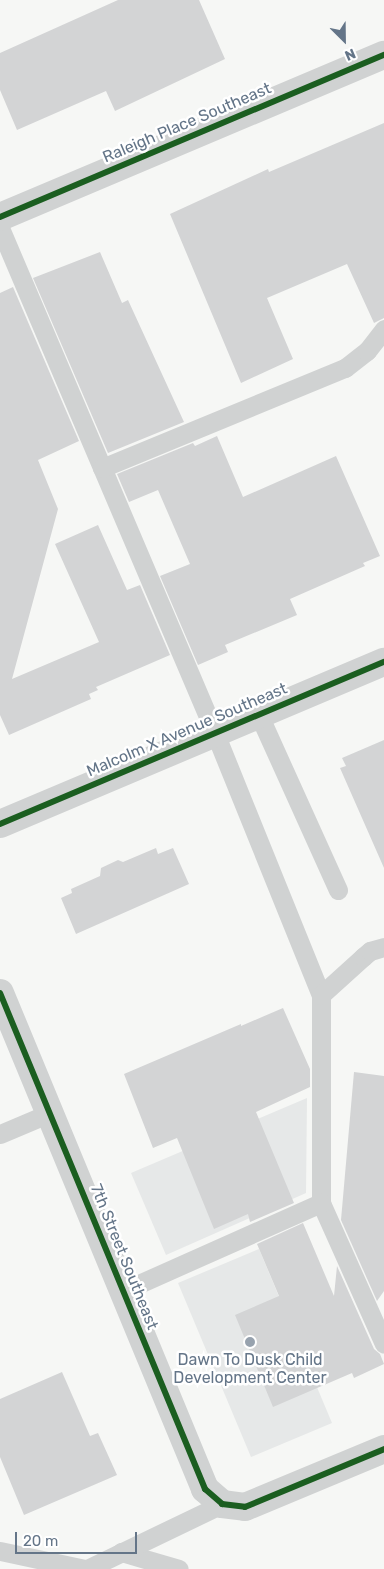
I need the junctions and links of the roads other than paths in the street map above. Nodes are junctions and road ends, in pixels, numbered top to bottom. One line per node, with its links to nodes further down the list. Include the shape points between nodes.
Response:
1 (384, 55): 2 (street, Raleigh Place Southeast)
2 (0, 217)
3 (0, 228): 5 (lane)
4 (384, 329): 5 (lane, via 366,351 345,368)
5 (102, 468): 8 (lane)
6 (384, 662): 7 (street, Malcolm X Avenue Southeast)
7 (259, 715): 8 (street, Malcolm X Avenue Southeast); 10 (lane)
8 (215, 734): 9 (street, Malcolm X Avenue Southeast); 13 (lane)
9 (0, 824)
10 (338, 890)
11 (384, 947): 13 (lane, via 370,951)
12 (0, 993): 14 (street, 7th Street Southeast)
13 (321, 994): 16 (lane)
14 (50, 1113): 15 (lane); 17 (street, 7th Street Southeast)
15 (0, 1134)
16 (321, 1204): 17 (lane); 18 (lane)
17 (122, 1291): 20 (street, 7th Street Southeast, via 205,1489)
18 (384, 1344)
19 (384, 1449): 20 (street)
20 (233, 1505): 22 (lane)
21 (0, 1551): 23 (lane)
22 (121, 1552): 23 (lane); 24 (lane)
23 (86, 1569)
24 (179, 1569)

